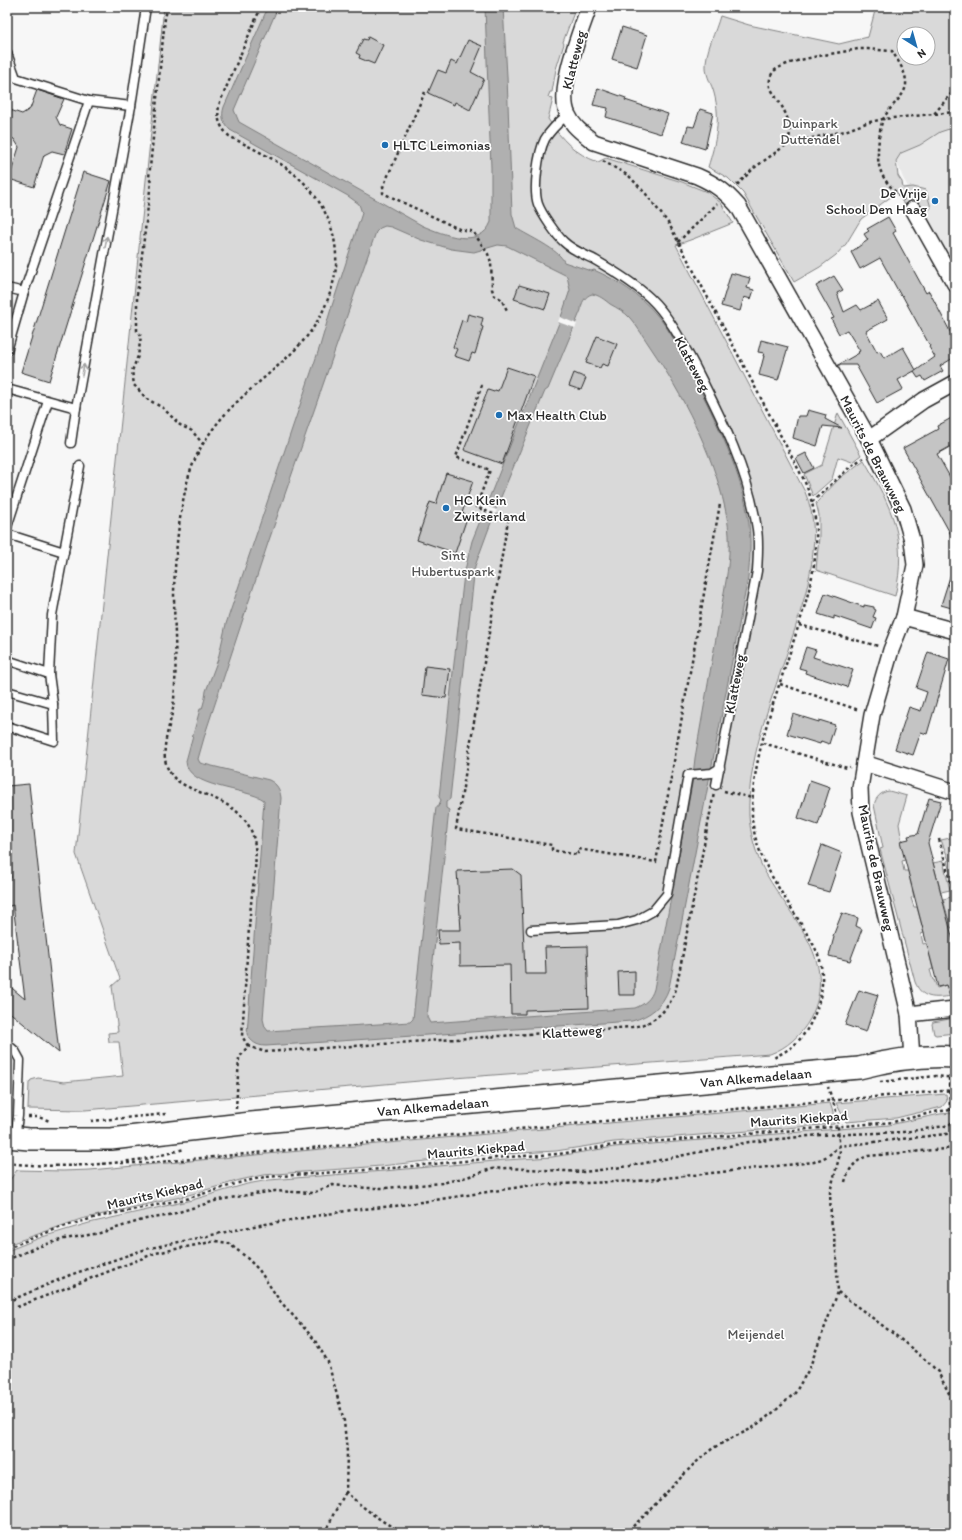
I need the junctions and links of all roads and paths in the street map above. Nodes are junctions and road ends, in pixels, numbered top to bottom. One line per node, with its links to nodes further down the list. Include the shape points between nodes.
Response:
1 (146, 7): 9 (lane)
2 (169, 7): 30 (path, via 165,18 149,178 151,182 137,295 137,331 141,336 140,347 132,371 134,385 180,425 192,431)
3 (260, 7): 30 (path, via 220,102 218,118 229,136 290,170 307,186 321,205 333,230 336,249 334,281 324,312 306,339 238,401 219,421)
4 (589, 7): 12 (street, Klatteweg, via 564,89)
5 (7, 53): 8 (lane, via 16,78)
6 (955, 89): 11 (path)
7 (425, 92): 22 (path, via 383,187 383,193 459,229 474,233 491,262 494,295 500,299)
8 (89, 101): 9 (lane); 21 (lane)
9 (131, 106): 28 (lane, one-way to 9)
10 (955, 112): 11 (path)
11 (934, 114): 13 (path)
12 (567, 115): 14 (street, Maurits de Brauwweg, via 579,131); 51 (lane, Klatteweg, via 544,140 536,180 538,205 564,242 634,284 670,322 731,440 753,507 759,548 757,571)
13 (883, 118): 15 (path, via 839,133); 15 (path, via 906,87 901,67 892,51 858,49 797,61 776,70 770,78 770,86 785,112 791,129); 17 (path, via 877,153 882,175 888,185)
14 (594, 142): 16 (street, Maurits de Brauwweg, via 698,176); 18 (path, via 603,161 629,176 646,194 669,224)
15 (789, 143): 16 (path, via 754,168)
16 (728, 194): 18 (path); 31 (street, Maurits de Brauwweg, via 750,226)
17 (913, 209): 19 (street)
18 (678, 242): 33 (path, via 806,485)
19 (955, 284)
20 (7, 288): 21 (lane)
21 (24, 292): 23 (lane)
22 (508, 312)
23 (7, 351)
24 (955, 383): 31 (street, via 924,400)
25 (482, 385): 34 (path, via 456,457 490,470 476,507 508,520 456,830 552,845 552,850 578,855 578,849 656,862)
26 (7, 389): 27 (lane)
27 (48, 400): 28 (lane); 35 (lane)
28 (76, 408): 29 (lane)
29 (71, 443)
30 (203, 444): 62 (path, via 186,484 181,512 174,592 176,656 173,706 164,754 171,776 181,784 232,808 246,822 253,835 255,872 242,1036)
31 (872, 445): 33 (path); 38 (street, Maurits de Brauwweg, via 903,509 912,540 915,566)
32 (80, 466): 37 (lane)
33 (812, 502): 39 (path, via 816,524 815,563)
34 (720, 504)
35 (7, 527)
36 (7, 534): 37 (lane)
37 (64, 552): 43 (lane, via 52,615)
38 (904, 617): 40 (street); 41 (street, Maurits de Brauwweg)
39 (799, 625): 41 (path); 44 (path)
40 (955, 631)
41 (891, 650): 47 (street, Maurits de Brauwweg)
42 (7, 660): 43 (lane)
43 (49, 674): 46 (lane)
44 (780, 684): 47 (path); 49 (path)
45 (7, 691): 46 (lane)
46 (53, 704): 48 (lane, via 54,741)
47 (872, 715): 50 (street, Maurits de Brauwweg)
48 (7, 726)
49 (763, 743): 50 (path, via 847,768); 55 (path)
50 (864, 763): 54 (street); 60 (street, Maurits de Brauwweg, via 860,788 861,812)
51 (720, 768): 52 (lane, Klatteweg); 58 (lane, via 712,773 688,776 667,894 653,911 637,920 618,925)
52 (716, 787): 62 (path, Klatteweg, via 676,989 664,1011 650,1022 632,1027 265,1052)
53 (728, 792): 55 (path)
54 (955, 792)
55 (752, 798): 65 (path, via 755,837 762,859 816,948 822,974 818,1009 809,1028 793,1046)
56 (939, 839): 57 (path)
57 (955, 900)
58 (531, 930)
59 (955, 1009): 60 (street)
60 (909, 1014): 63 (street, Maurits de Brauwweg)
61 (7, 1044): 81 (lane, via 20,1060 18,1116)
62 (248, 1046): 73 (path, via 239,1058)
63 (912, 1058): 64 (main road, Van Alkemadelaan); 66 (main road, Van Alkemadelaan, via 889,1060)
64 (955, 1058)
65 (770, 1061)
66 (859, 1068): 67 (main road, Van Alkemadelaan, via 890,1073); 81 (main road, Van Alkemadelaan, via 251,1123 111,1139)
67 (952, 1070): 68 (path); 71 (path)
68 (955, 1078)
69 (828, 1087): 72 (path)
70 (955, 1090): 71 (path, Van Alkemadelaan)
71 (949, 1091): 72 (path, Van Alkemadelaan); 74 (path)
72 (832, 1100): 78 (path); 84 (path, Van Alkemadelaan, via 148,1163)
73 (235, 1108)
74 (950, 1109): 75 (path, Maurits Kiekpad); 76 (path); 78 (path, Maurits Kiekpad, via 893,1122)
75 (955, 1110)
76 (955, 1118)
77 (955, 1122): 80 (path, via 945,1126 904,1132)
78 (838, 1126): 80 (path); 86 (path, Maurits Kiekpad, via 614,1145 559,1154 264,1177 186,1199 97,1217)
79 (955, 1133): 82 (path)
80 (838, 1135): 82 (path); 87 (path, via 749,1142 630,1166 584,1172 507,1168 491,1169 442,1183 387,1188 333,1185 312,1193 275,1191 218,1200 166,1216 50,1242)
81 (11, 1137)
82 (839, 1146): 88 (path, via 840,1154 830,1192); 89 (path, via 828,1156 814,1162 638,1181 533,1185 254,1226 146,1249 70,1275)
83 (955, 1148): 85 (path, via 868,1156 852,1167)
84 (106, 1163)
85 (845, 1182)
86 (7, 1248)
87 (7, 1260)
88 (838, 1292): 91 (path, via 928,1362 938,1372); 95 (path, via 809,1369 794,1394 751,1429 713,1448 640,1520)
89 (7, 1302)
90 (17, 1307): 92 (path, via 156,1253 216,1242 228,1244 259,1270 280,1301 314,1339 328,1362 344,1420 348,1452)
91 (955, 1405)
92 (346, 1492): 93 (path); 94 (path, via 377,1518)
93 (326, 1533)
94 (403, 1533)
95 (623, 1533)

